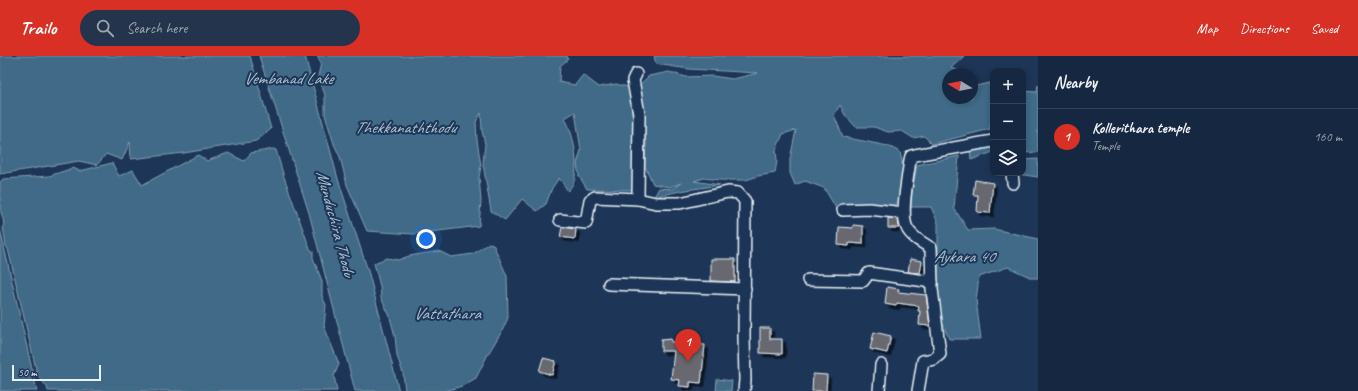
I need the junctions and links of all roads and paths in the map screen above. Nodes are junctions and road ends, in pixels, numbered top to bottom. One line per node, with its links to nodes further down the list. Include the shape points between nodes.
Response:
1 (636, 74): 3 (street, via 633,80 639,121)
2 (990, 142): 5 (street, via 912,156)
3 (638, 199): 6 (street, via 595,197 590,200 586,223); 10 (street, via 680,204 728,192 738,193 745,201)
4 (843, 210): 5 (street, via 868,209)
5 (904, 213): 8 (street, via 907,229 931,248)
6 (560, 220)
7 (808, 280): 8 (street, via 863,281 869,273)
8 (932, 282): 14 (street, via 940,354 923,361)
9 (609, 284): 10 (street)
10 (744, 289): 12 (street)
11 (881, 365): 13 (street)
12 (744, 391)
13 (879, 391)
14 (918, 391)

